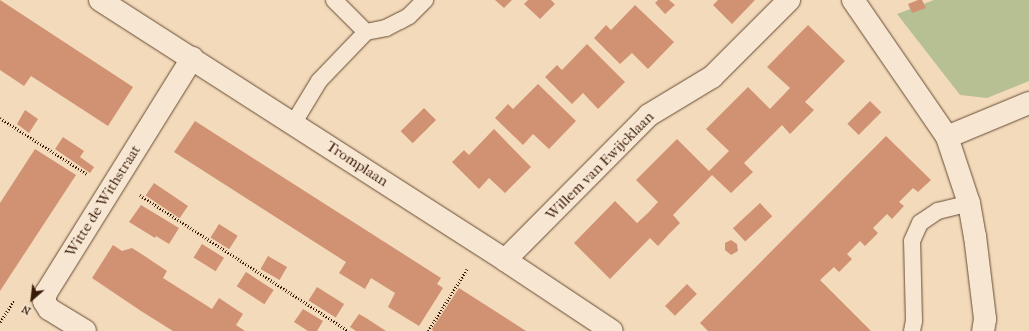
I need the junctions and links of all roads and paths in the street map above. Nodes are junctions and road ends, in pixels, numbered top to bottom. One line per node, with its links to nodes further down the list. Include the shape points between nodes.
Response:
1 (100, 0): 7 (street, Tromplaan)
2 (334, 0): 6 (lane)
3 (425, 0): 6 (lane, via 400,21 386,28)
4 (788, 0): 15 (street, Willem van Ewijcklaan, via 712,77 649,115)
5 (853, 0): 11 (street)
6 (366, 32): 10 (lane, via 319,81)
7 (192, 58): 10 (street, Tromplaan); 12 (street, Witte de Withstraat)
8 (1029, 103): 11 (street)
9 (0, 118): 12 (path)
10 (293, 124): 14 (street, Tromplaan)
11 (947, 137): 13 (street)
12 (113, 184): 16 (street, Witte de Withstraat, via 46,293 44,301 49,309); 17 (path)
13 (969, 203): 20 (lane, via 938,211 920,224 912,241); 21 (street, via 985,319)
14 (482, 245): 15 (street, Tromplaan); 18 (path)
15 (505, 260): 19 (street, Tromplaan)
16 (84, 331)
17 (349, 331)
18 (428, 331)
19 (612, 331)
20 (912, 331)
21 (983, 331)

